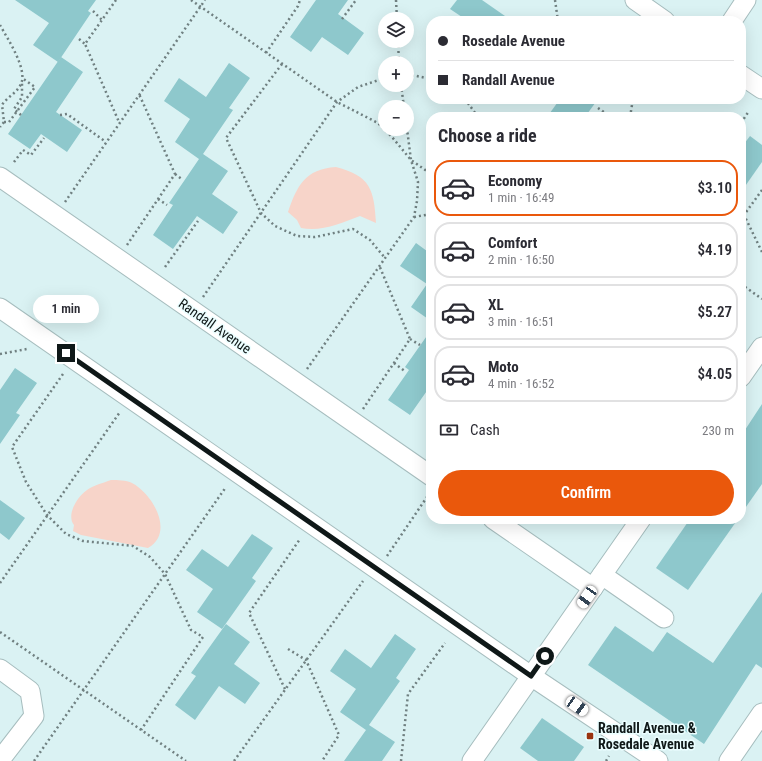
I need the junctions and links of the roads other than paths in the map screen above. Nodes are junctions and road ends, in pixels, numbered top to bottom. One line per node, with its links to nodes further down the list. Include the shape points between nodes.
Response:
1 (635, 0): 3 (street)
2 (746, 0): 4 (street)
3 (658, 16)
4 (735, 16)
5 (746, 78): 6 (street)
6 (762, 89)
7 (0, 177): 11 (street, Randall Avenue, via 354,423)
8 (5, 317): 17 (street)
9 (762, 346): 10 (street)
10 (746, 370)
11 (426, 481)
12 (501, 524): 14 (street)
13 (638, 524): 14 (street)
14 (597, 582): 15 (street); 17 (street)
15 (664, 618)
16 (0, 669): 19 (street, via 30,691 34,716)
17 (531, 676): 20 (street); 21 (street)
18 (762, 714): 22 (street)
19 (0, 760)
20 (472, 761)
21 (658, 761)
22 (729, 761)

